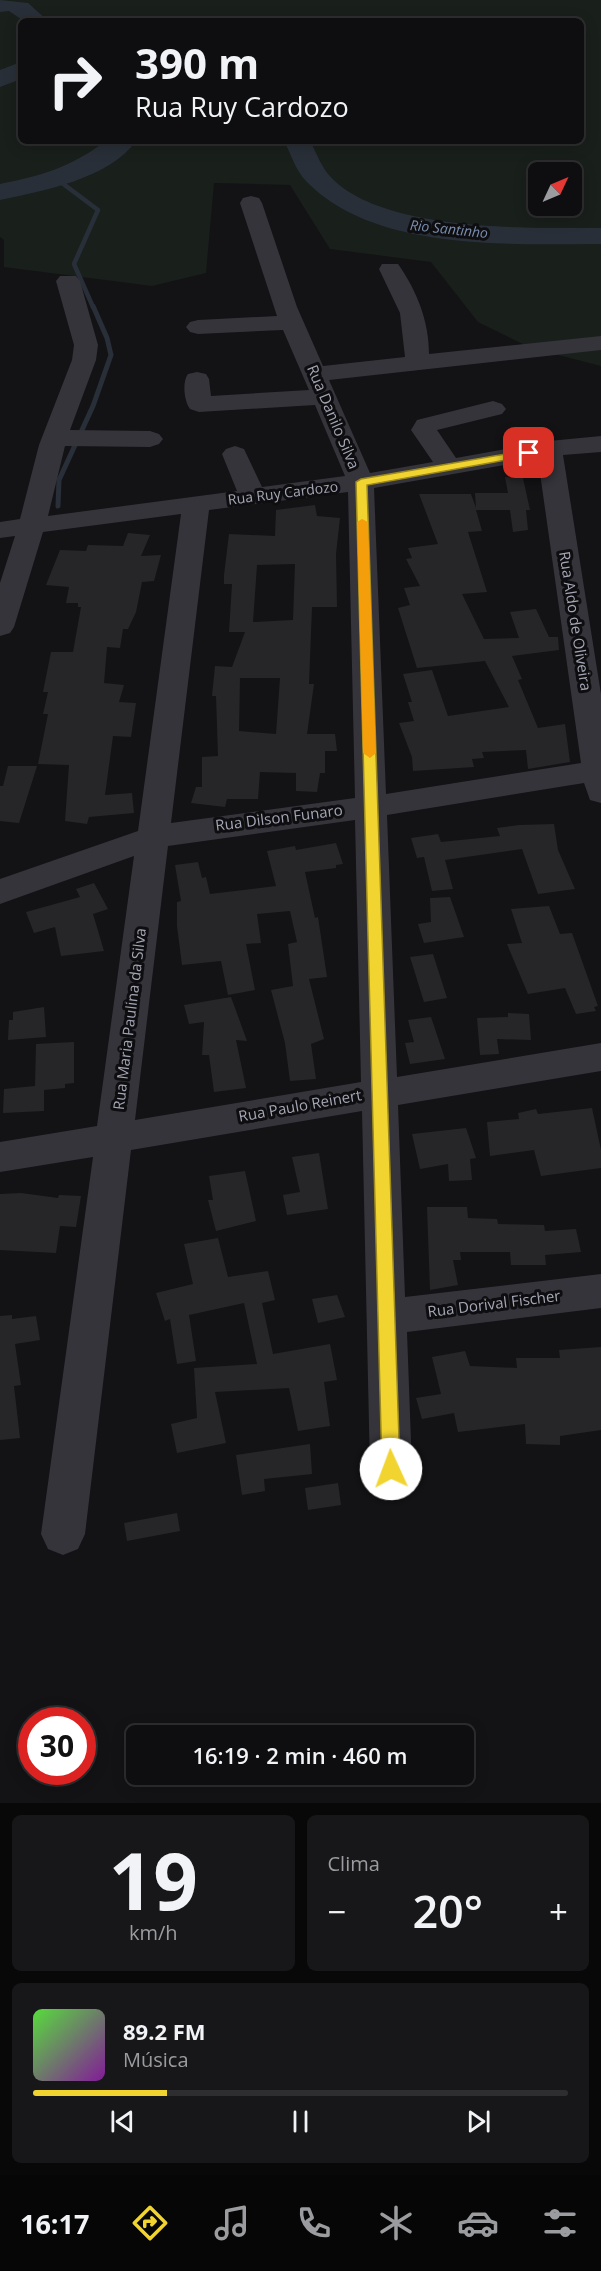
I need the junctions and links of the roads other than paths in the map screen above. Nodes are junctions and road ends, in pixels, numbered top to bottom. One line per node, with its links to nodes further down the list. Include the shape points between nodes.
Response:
1 (251, 203): 4 (street, Rua Danilo Silva)
2 (390, 269): 7 (street, via 410,305 418,331)
3 (68, 281): 11 (street, via 86,345)
4 (292, 323): 5 (street); 9 (street, Rua Danilo Silva)
5 (198, 327)
6 (601, 343): 7 (street)
7 (417, 362): 9 (street)
8 (197, 379): 9 (street, via 199,404)
9 (319, 385): 17 (street, Rua Danilo Silva)
10 (493, 409): 16 (street, via 426,425 424,430)
11 (69, 438): 12 (street); 20 (street)
12 (150, 439)
13 (601, 444): 14 (street, Rua Ruy Cardozo)
14 (549, 449): 16 (street, Rua Ruy Cardozo); 23 (street, Rua Aldo de Oliveira)
15 (235, 454): 18 (street)
16 (450, 468): 17 (street, Rua Ruy Cardozo)
17 (361, 482): 18 (street, Rua Ruy Cardozo); 24 (street, Rua Danilo Silva)
18 (253, 497): 19 (street, Rua Ruy Cardozo)
19 (196, 504): 20 (street, Rua Ruy Cardozo); 25 (street, Rua Maria Paulina da Silva)
20 (32, 525): 21 (street, Rua Ruy Cardozo); 22 (street)
21 (0, 530)
22 (0, 627)
23 (600, 777): 24 (street, Rua Dilson Funaro)
24 (371, 807): 25 (street, Rua Dilson Funaro, via 241,822); 28 (street, Rua Danilo Silva)
25 (153, 838): 26 (street, Rua Dilson Funaro); 29 (street, Rua Maria Paulina da Silva)
26 (0, 892)
27 (601, 1057): 28 (street, Rua Paulo Reinert)
28 (380, 1092): 29 (street, Rua Paulo Reinert); 32 (street, Rua Danilo Silva)
29 (114, 1138): 30 (street, Rua Paulo Reinert); 34 (street, Rua Maria Paulina da Silva)
30 (0, 1157)
31 (601, 1291): 32 (street, Rua Dorival Fischer)
32 (386, 1317): 33 (street, Rua Danilo Silva)
33 (391, 1469)
34 (63, 1534)

